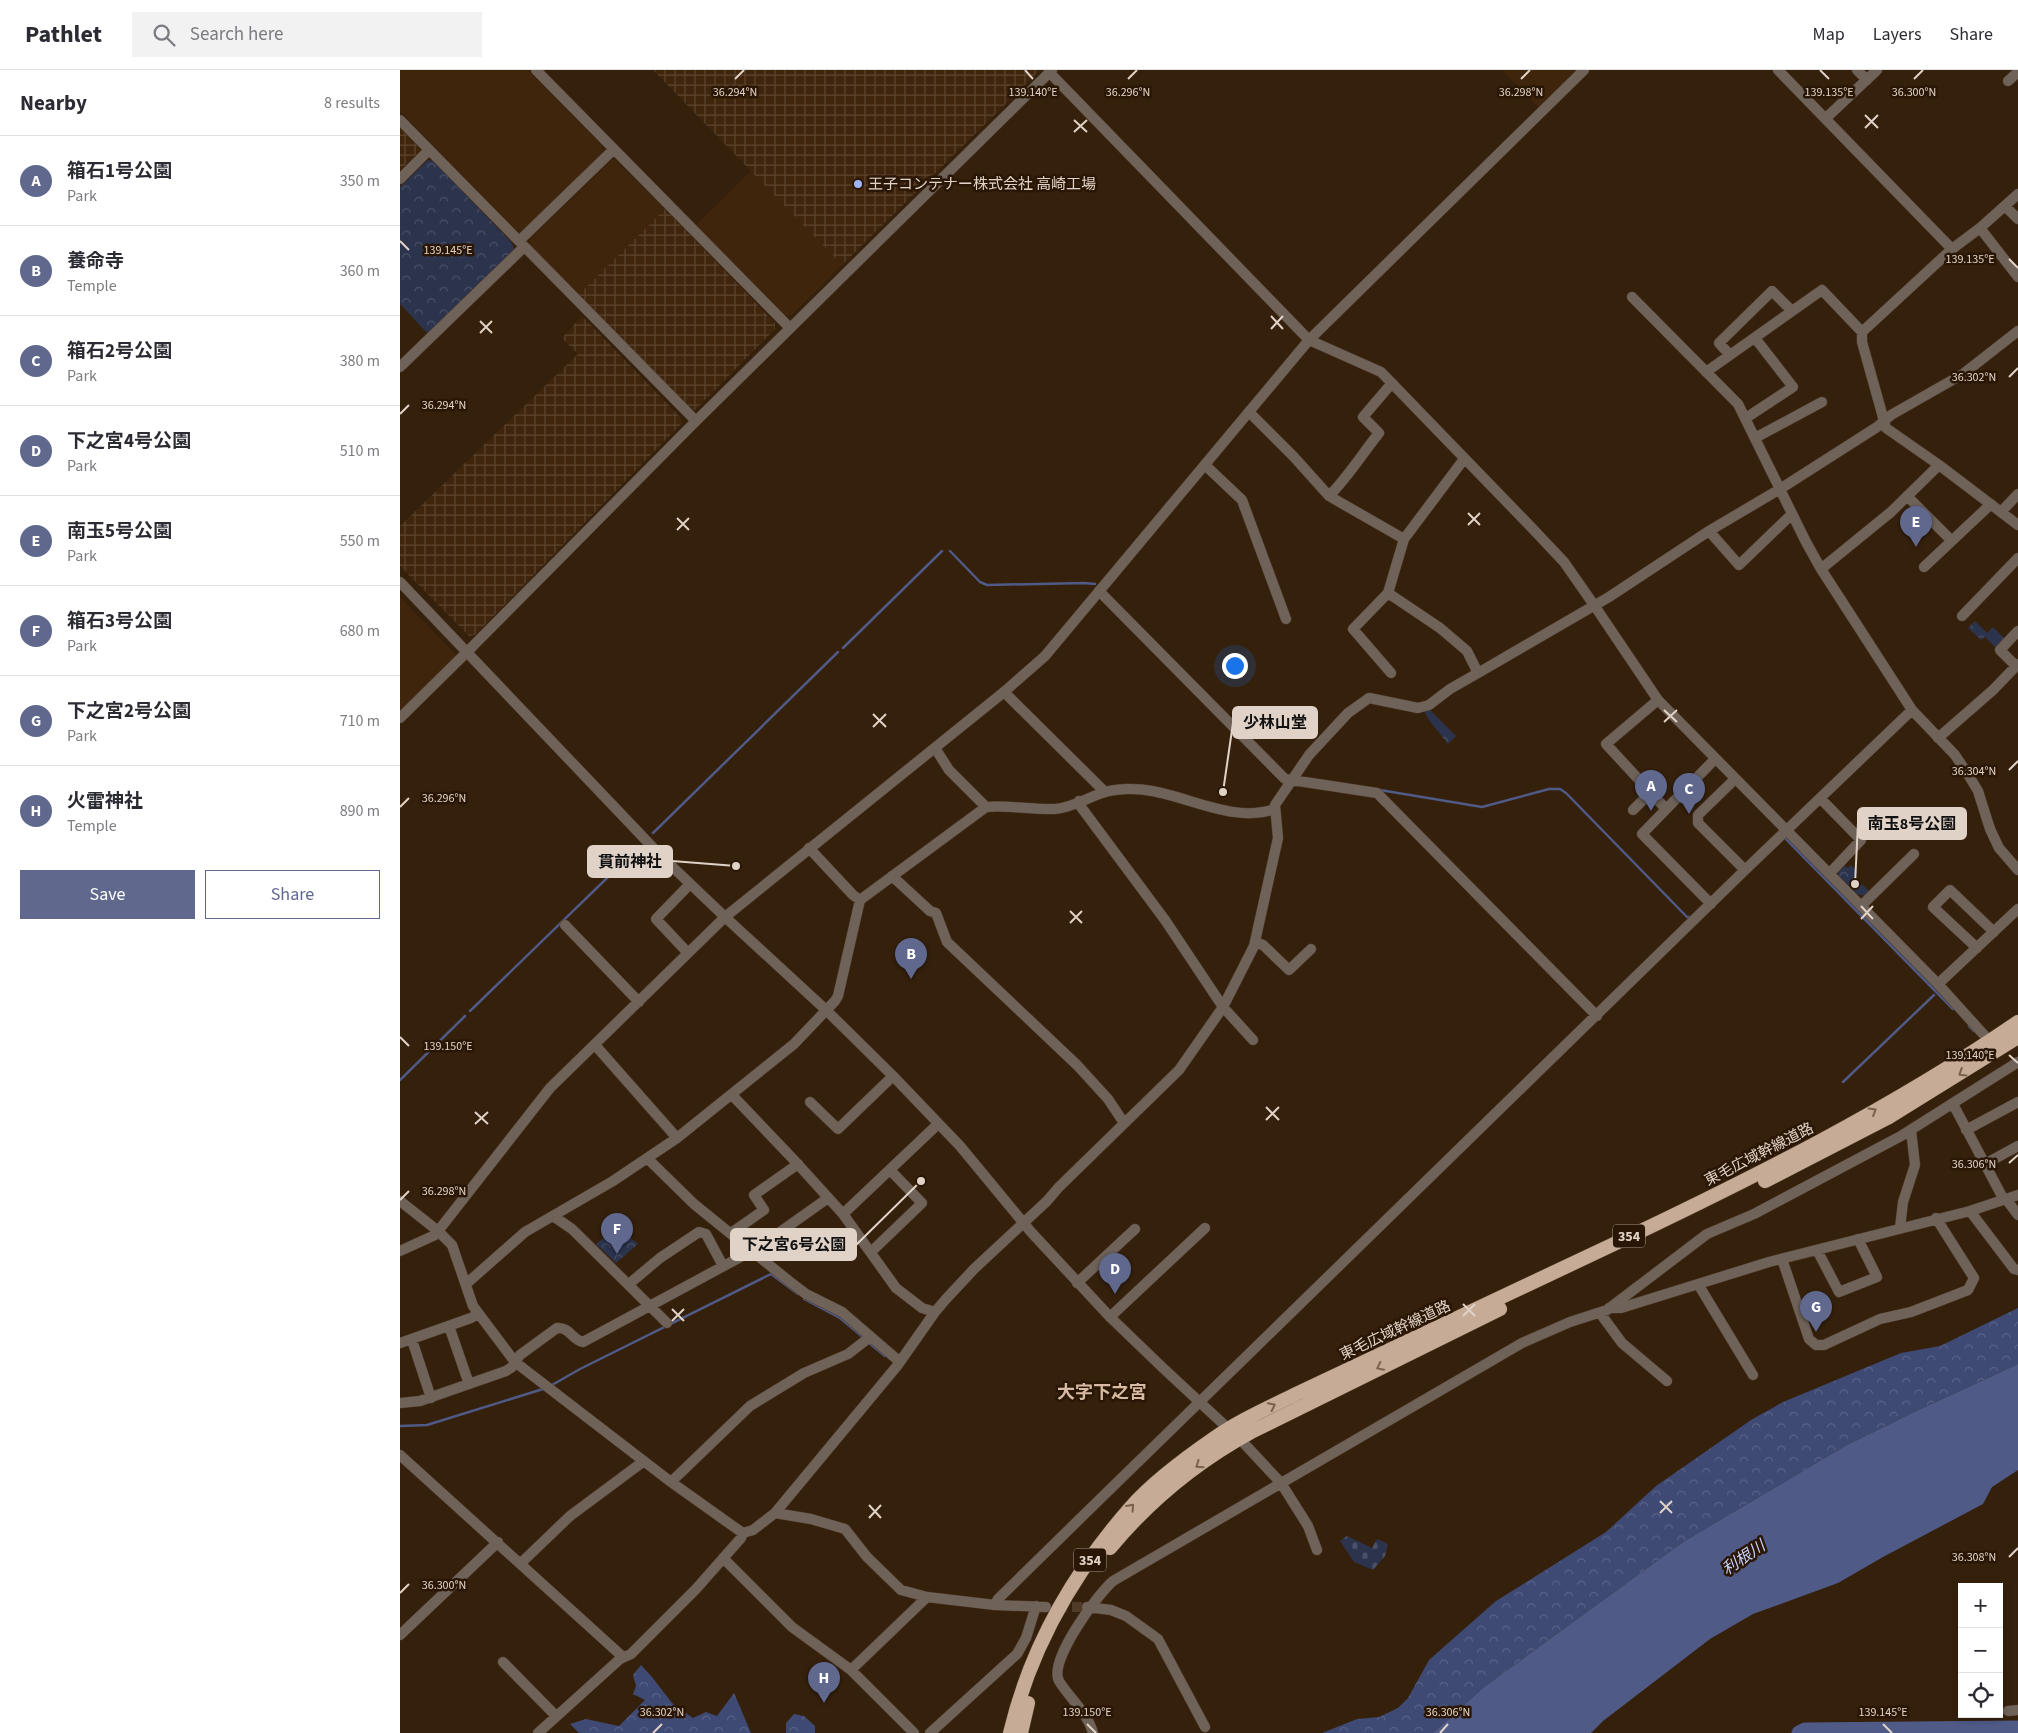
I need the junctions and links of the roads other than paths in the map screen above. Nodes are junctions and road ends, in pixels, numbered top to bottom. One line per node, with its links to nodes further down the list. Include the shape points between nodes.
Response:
1 (536, 70): 12 (street)
2 (1584, 70): 28 (street)
3 (1857, 70): 8 (street)
4 (1877, 70): 8 (street)
5 (1050, 71): 24 (street); 28 (street)
6 (1782, 71): 10 (street)
7 (2018, 72): 9 (street)
8 (1867, 80): 10 (street)
9 (2008, 81)
10 (1826, 118): 20 (street)
11 (400, 120): 13 (street)
12 (614, 149): 19 (street); 24 (street)
13 (429, 150): 14 (street); 19 (street)
14 (400, 179)
15 (2018, 194): 16 (street)
16 (2005, 206): 17 (street); 18 (street)
17 (2018, 219)
18 (1980, 228): 20 (street); 21 (street)
19 (522, 244): 30 (street); 37 (street)
20 (1952, 249): 26 (street)
21 (2018, 277)
22 (1632, 297): 31 (street)
23 (1792, 311): 26 (street, via 1822,290); 27 (street); 29 (street, via 1772,291 1719,343)
24 (790, 328): 37 (street)
25 (2018, 331): 36 (street, via 1963,374)
26 (1862, 332): 36 (street)
27 (1755, 338): 29 (street); 35 (street, via 1793,387)
28 (1309, 340): 32 (street, via 1381,372); 34 (street)
29 (1730, 355): 31 (street)
30 (400, 367)
31 (1706, 372): 35 (street, via 1738,404)
32 (1392, 383): 39 (street); 44 (street, via 1363,417 1379,433 1344,482)
33 (1822, 402): 38 (street)
34 (1249, 412): 40 (street); 44 (street)
35 (1746, 418): 38 (street)
36 (1884, 420): 41 (street, via 1886,428); 42 (street)
37 (696, 421): 63 (street)
38 (1755, 438): 42 (street)
39 (1464, 459): 51 (street); 59 (street, via 1564,562)
40 (1205, 465): 57 (street); 61 (street, via 1242,500)
41 (1939, 465): 45 (street); 46 (street)
42 (1780, 489): 48 (street); 50 (street)
43 (2018, 494): 47 (street)
44 (1329, 496): 51 (street)
45 (1907, 496): 52 (street); 55 (street)
46 (1991, 504): 47 (street); 52 (street)
47 (2001, 512): 49 (street)
48 (1792, 514): 50 (street, via 1739,565); 55 (street)
49 (2018, 525)
50 (1709, 531): 59 (street)
51 (1404, 539): 58 (street)
52 (1951, 540): 54 (street)
53 (2018, 558): 60 (street)
54 (1924, 567)
55 (1821, 569): 69 (street)
56 (400, 582): 63 (street)
57 (1099, 591): 67 (street, via 1046,656); 74 (street, via 1285,779)
58 (1388, 593): 65 (street, via 1440,628 1467,651); 66 (street, via 1354,629)
59 (1594, 606): 65 (street); 68 (street)
60 (1962, 616)
61 (1286, 619)
62 (2018, 631): 64 (street, via 2000,650)
63 (467, 652): 70 (street); 91 (street)
64 (2017, 665): 71 (street)
65 (1478, 672): 74 (street, via 1424,707 1369,698 1348,713)
66 (1391, 673)
67 (1004, 692): 72 (street); 76 (street)
68 (1658, 700): 73 (street); 77 (street, via 1606,744)
69 (1912, 710): 71 (street); 78 (street)
70 (400, 718)
71 (1938, 738): 88 (street, via 1969,776 1978,791 1996,842)
72 (935, 748): 80 (street, via 949,770); 85 (street)
73 (1715, 759): 75 (street); 82 (street)
74 (1292, 779): 81 (street); 107 (street, via 1377,793)
75 (1735, 779): 84 (street); 87 (street, via 1698,815 1698,823)
76 (1105, 792): 79 (street); 81 (street, via 1151,790 1240,814 1261,814)
77 (1651, 792): 82 (street); 83 (street)
78 (1821, 798): 84 (street); 89 (street, via 1861,840)
79 (1079, 801): 80 (street, via 1056,809 1004,805); 105 (street)
80 (986, 807): 90 (street)
81 (1275, 809): 99 (street, via 1278,838)
82 (1666, 809): 93 (street, via 1642,834)
83 (1633, 810)
84 (1786, 832): 87 (street); 89 (street)
85 (809, 848): 92 (street); 96 (street)
86 (1914, 854): 94 (street)
87 (1745, 870): 93 (street)
88 (2018, 870)
89 (1829, 874): 94 (street)
90 (892, 876): 92 (street); 119 (street, via 936,913 947,942 1077,1065)
91 (690, 884): 96 (street); 102 (street, via 656,919)
92 (860, 900): 106 (street, via 838,996)
93 (1711, 904): 107 (street)
94 (1861, 906): 103 (street)
95 (2018, 909): 98 (street)
96 (725, 918): 102 (street); 106 (street)
97 (565, 925): 104 (street)
98 (1994, 932): 100 (street); 100 (street, via 1950,890 1933,907)
99 (1255, 942): 101 (street, via 1263,945 1289,970); 105 (street)
100 (1977, 948): 103 (street)
101 (1311, 949)
102 (688, 953): 104 (street)
103 (1938, 984): 112 (street)
104 (639, 1002): 111 (street)
105 (1223, 1007): 110 (street); 119 (street, via 1179,1070)
106 (826, 1010): 114 (street); 115 (street, via 794,1044)
107 (1597, 1016): 173 (street)
108 (2018, 1022): 112 (highway, 東毛広域幹線道路 / 354)
109 (2018, 1037): 112 (highway, 東毛広域幹線道路 / 354)
110 (1253, 1040)
111 (594, 1045): 123 (street); 142 (street, via 542,1097)
112 (1994, 1045): 175 (highway, 東毛広域幹線道路 / 354, one-way to 112, via 1752,1177); 176 (highway, 東毛広域幹線道路 / 354, one-way to 176, via 1889,1117)
113 (2017, 1066): 118 (street)
114 (893, 1076): 116 (street, via 838,1129); 120 (street)
115 (732, 1095): 123 (street); 126 (street)
116 (810, 1102)
117 (2018, 1102): 122 (street)
118 (1953, 1104): 121 (street); 122 (street)
119 (1124, 1122): 138 (street)
120 (938, 1124): 128 (street); 138 (street)
121 (1911, 1130): 140 (street, via 1915,1166 1903,1202); 157 (street, via 1754,1214 1706,1234)
122 (1966, 1130): 127 (street)
123 (677, 1138): 125 (street)
124 (2018, 1146): 127 (street)
125 (648, 1159): 136 (street); 143 (street, via 694,1204)
126 (798, 1164): 130 (street); 143 (street, via 754,1195 764,1210)
127 (1985, 1164): 131 (street)
128 (890, 1170): 134 (street); 148 (street, via 922,1202)
129 (2018, 1195): 131 (street)
130 (828, 1198): 134 (street); 147 (street)
131 (2005, 1199): 133 (street); 135 (street)
132 (400, 1200): 142 (street)
133 (1970, 1210): 137 (street); 151 (street)
134 (843, 1214): 148 (street)
135 (2018, 1215)
136 (553, 1216): 153 (street, via 513,1241); 154 (street, via 572,1229)
137 (1936, 1218): 140 (street); 149 (street, via 1974,1278 1968,1290 1911,1312 1880,1319 1824,1345 1816,1346 1809,1339)
138 (1024, 1223): 152 (street); 158 (street, via 963,1280)
139 (1205, 1228): 161 (street)
140 (1900, 1228): 144 (street)
141 (1136, 1229): 152 (street)
142 (438, 1231): 146 (street); 153 (street, via 452,1245)
143 (731, 1233): 147 (street)
144 (1858, 1239): 145 (street); 145 (street, via 1877,1277 1839,1292)
145 (1817, 1250): 149 (street)
146 (400, 1251)
147 (752, 1251): 150 (street); 164 (street, via 806,1294 834,1307)
148 (871, 1252): 158 (street, via 896,1288 922,1308)
149 (1782, 1259): 155 (street)
150 (724, 1266): 154 (street, via 706,1234 699,1232); 156 (street)
151 (2018, 1270)
152 (1077, 1283): 161 (street)
153 (466, 1284): 160 (street)
154 (628, 1284): 156 (street)
155 (1698, 1284): 157 (street, via 1621,1308); 169 (street)
156 (650, 1306): 162 (street); 167 (street, via 584,1342 578,1341 567,1330 558,1328 520,1354)
157 (1610, 1308): 159 (street)
158 (935, 1312): 168 (street)
159 (1600, 1313): 170 (street, via 1622,1343); 180 (street, via 1522,1343)
160 (478, 1314): 163 (street); 167 (street)
161 (1110, 1317): 173 (street)
162 (667, 1323)
163 (449, 1326): 165 (street); 171 (street)
164 (870, 1337): 168 (street); 179 (street, via 848,1354 804,1373 750,1406)
165 (412, 1340): 166 (street); 172 (street)
166 (400, 1344)
167 (515, 1362): 171 (street, via 512,1368); 178 (street)
168 (900, 1362): 181 (street)
169 (1753, 1375)
170 (1666, 1381)
171 (469, 1384): 172 (street)
172 (431, 1398): 174 (street)
173 (1200, 1402): 175 (street); 188 (street)
174 (400, 1403)
175 (1228, 1429): 176 (street); 199 (highway, 東毛広域幹線道路 / 354, one-way to 175, via 1043,1639 1068,1592 1094,1554 1149,1489)
176 (1239, 1438): 180 (street); 200 (highway, 東毛広域幹線道路 / 354, one-way to 200, via 1164,1493 1124,1531 1102,1559 1054,1636)
177 (400, 1455): 183 (street)
178 (644, 1461): 179 (street); 186 (street, via 570,1516)
179 (671, 1482): 182 (street)
180 (1282, 1483): 184 (street, via 1308,1526); 189 (street, via 1119,1577)
181 (775, 1513): 182 (street, via 753,1530); 187 (street, via 844,1529 901,1590)
182 (743, 1533): 185 (street)
183 (498, 1542): 186 (street); 190 (street)
184 (1317, 1550)
185 (723, 1558): 191 (street, via 631,1654); 193 (street, via 798,1632)
186 (521, 1563): 191 (street)
187 (927, 1597): 188 (street); 193 (street)
188 (994, 1605): 198 (street, via 1041,1606 1017,1654)
189 (1088, 1607): 195 (street, via 1126,1616 1158,1639); 201 (street, via 1066,1646 1057,1672 1086,1716)
190 (400, 1635)
191 (623, 1657): 194 (street)
192 (503, 1662): 194 (street)
193 (851, 1670): 197 (street)
194 (556, 1716): 196 (street)
195 (1205, 1727)
196 (538, 1733)
197 (914, 1733)
198 (930, 1733)
199 (1010, 1733)
200 (1020, 1733)
201 (1093, 1733)

